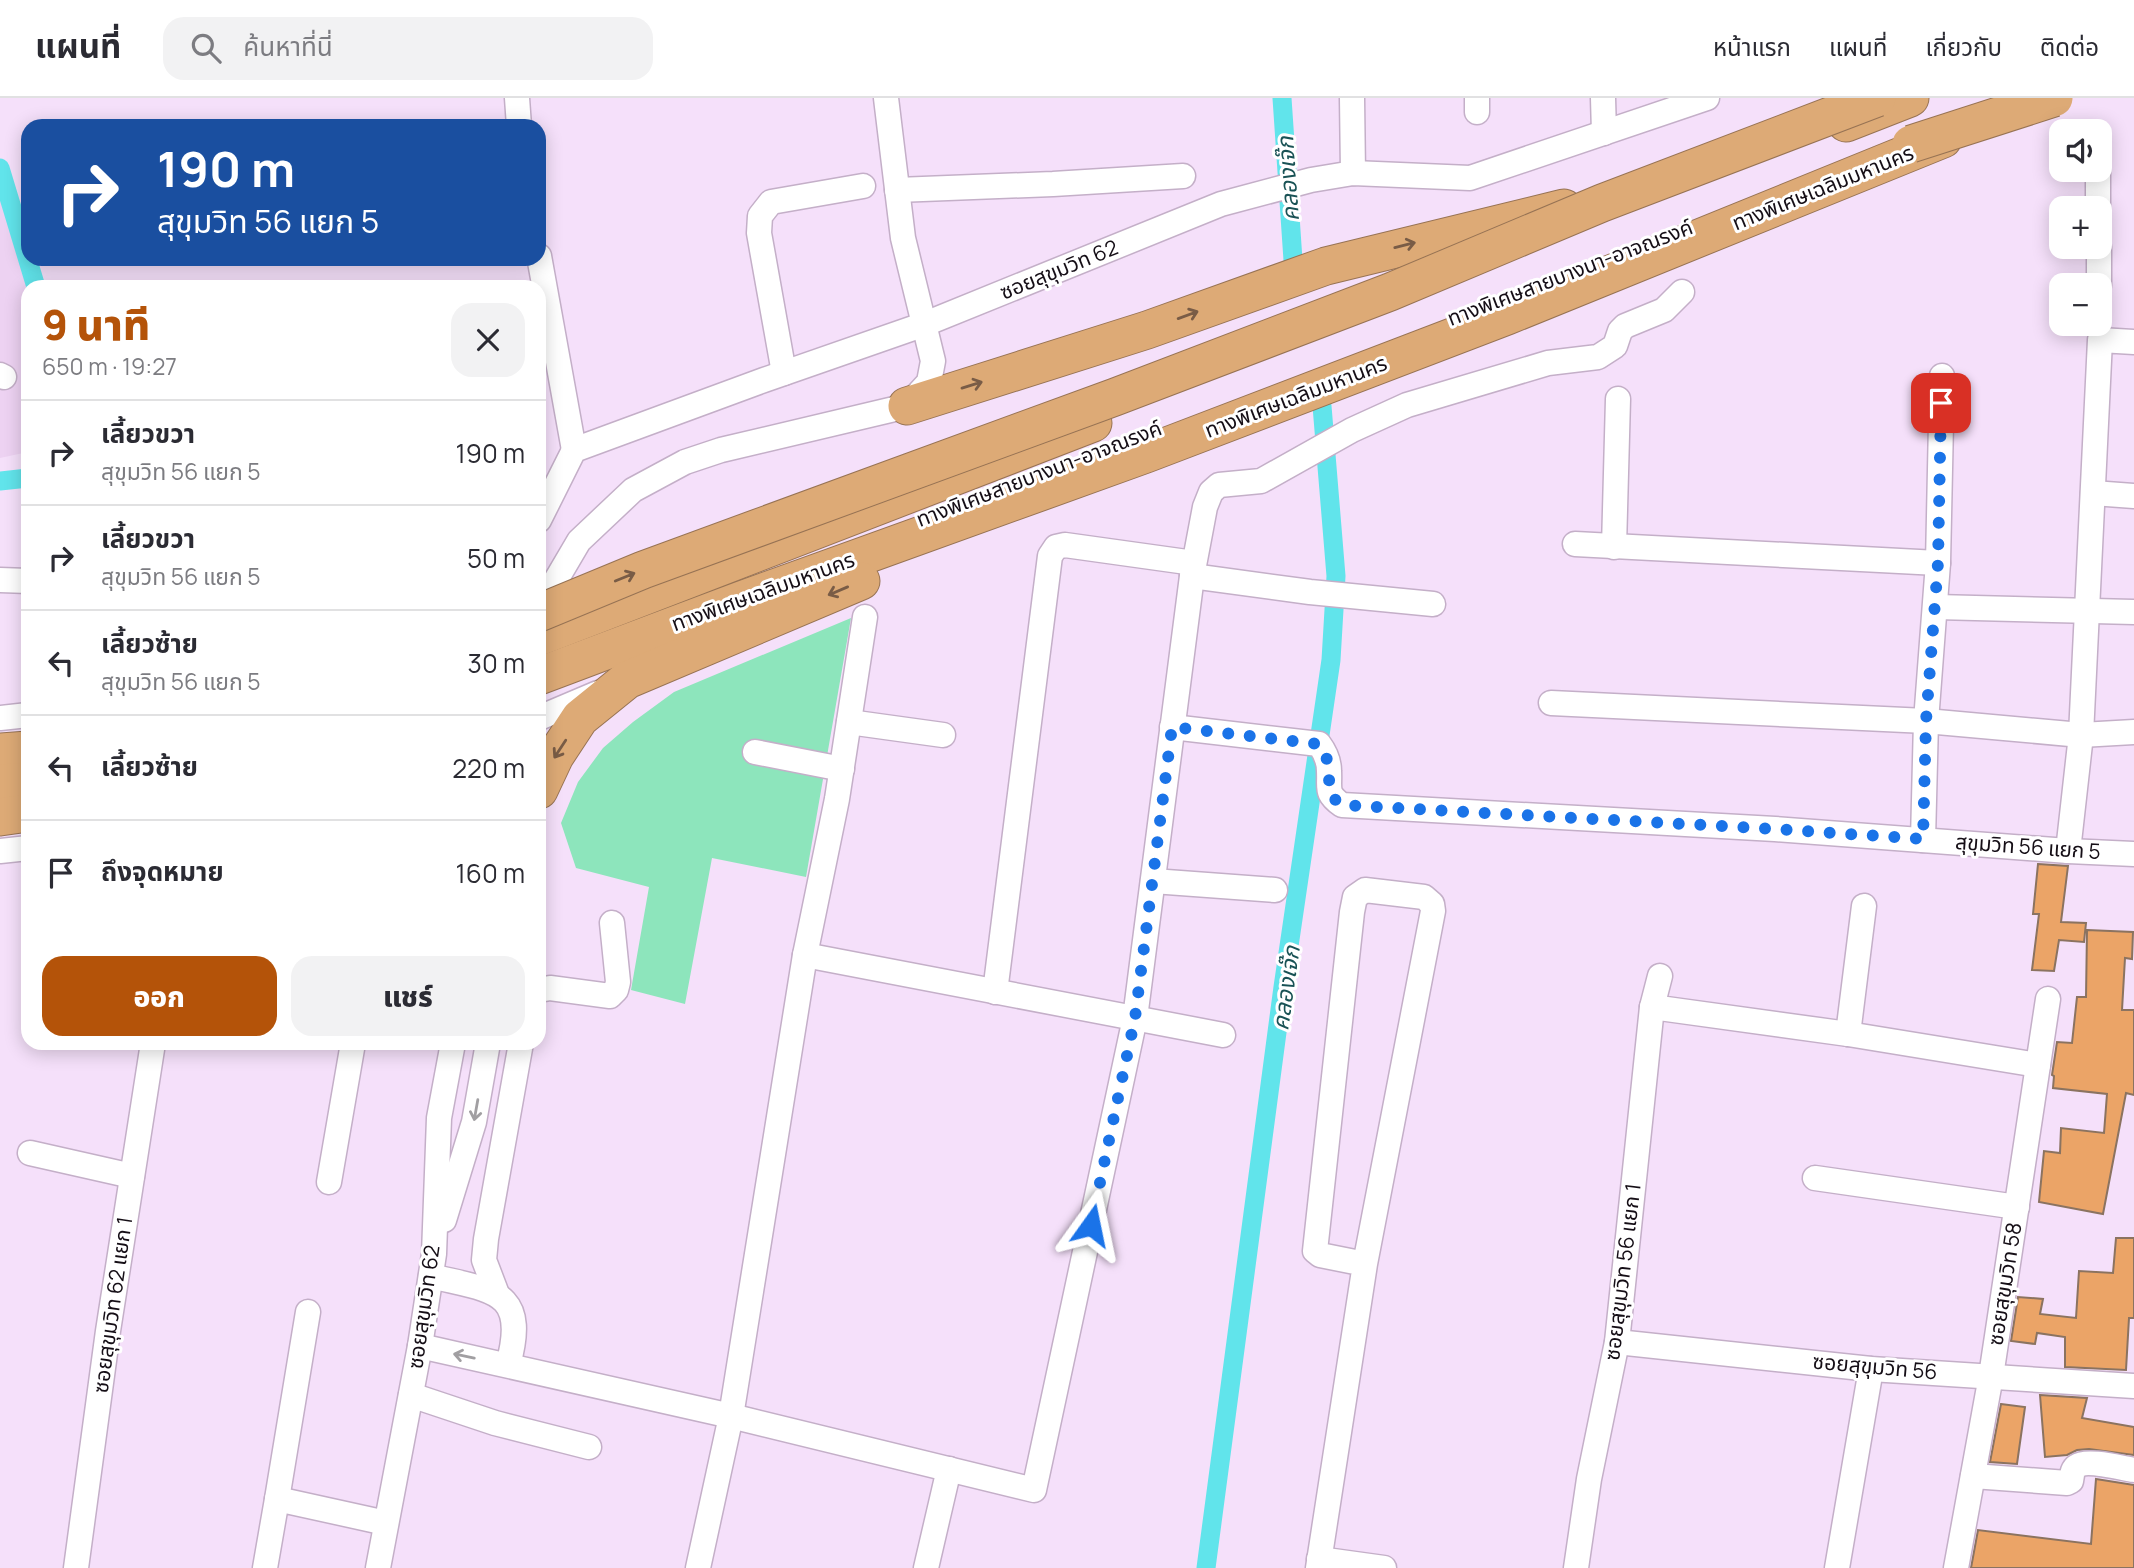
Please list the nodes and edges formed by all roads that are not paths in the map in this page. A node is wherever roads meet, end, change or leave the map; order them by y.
1 (517, 98) edge
2 (886, 98) edge
3 (1352, 98) edge
4 (1603, 98) edge
5 (1707, 98) edge
6 (1877, 98) edge
7 (1910, 98) edge
8 (2007, 98) edge
9 (2045, 98) edge
10 (2054, 98) edge
11 (518, 119) edge
12 (1604, 133) junction
13 (1910, 144) junction
14 (1728, 170) junction
15 (1353, 173) junction
16 (1183, 176) dead end
17 (863, 186) dead end
18 (897, 190) junction
19 (1682, 292) dead end
20 (925, 324) junction
21 (546, 332) edge
22 (2100, 336) edge
23 (2112, 336) edge
24 (2134, 342) edge
25 (784, 373) junction
26 (1942, 376) dead end
27 (1618, 399) dead end
28 (907, 406) junction
29 (574, 450) junction
30 (1146, 454) junction
31 (2093, 493) junction
32 (2134, 496) edge
33 (546, 506) edge
34 (1575, 544) dead end
35 (1614, 547) junction
36 (1938, 563) junction
37 (1193, 570) junction
38 (0, 579) edge
39 (21, 580) edge
40 (546, 599) edge
41 (1433, 604) dead end
42 (1936, 607) junction
43 (546, 608) edge
44 (2087, 611) junction
45 (2134, 612) edge
46 (865, 617) dead end
47 (546, 634) edge
48 (546, 659) edge
49 (546, 673) edge
50 (627, 680) junction
51 (1551, 704) dead end
52 (546, 715) edge
53 (21, 716) edge
54 (0, 718) edge
55 (1926, 721) junction
56 (849, 723) junction
57 (1172, 727) junction
58 (2134, 732) edge
59 (943, 735) dead end
60 (2081, 735) junction
61 (21, 750) edge
62 (0, 752) edge
63 (755, 752) dead end
64 (842, 769) junction
65 (546, 775) edge
66 (21, 782) edge
67 (0, 783) edge
68 (21, 791) edge
69 (0, 793) edge
70 (21, 814) edge
71 (0, 817) edge
72 (1923, 839) junction
73 (21, 849) edge
74 (0, 851) edge
75 (2068, 851) junction
76 (2134, 853) edge
77 (1153, 881) junction
78 (1276, 890) dead end
79 (1864, 906) dead end
80 (612, 923) dead end
81 (805, 955) junction
82 (1660, 976) dead end
83 (546, 989) edge
84 (995, 992) junction
85 (2048, 999) dead end
86 (1652, 1007) junction
87 (1135, 1018) junction
88 (1847, 1034) junction
89 (1223, 1035) dead end
90 (152, 1050) edge
91 (352, 1050) edge
92 (452, 1050) edge
93 (487, 1050) edge
94 (520, 1050) edge
95 (2038, 1065) junction
96 (30, 1153) dead end
97 (132, 1176) junction
98 (1815, 1178) dead end
99 (329, 1182) dead end
100 (2017, 1207) junction
101 (1365, 1264) junction
102 (432, 1265) junction
103 (497, 1294) junction
104 (308, 1312) dead end
105 (1617, 1342) junction
106 (420, 1346) junction
107 (508, 1365) junction
108 (1871, 1369) junction
109 (1991, 1376) junction
110 (2134, 1386) edge
111 (411, 1395) junction
112 (730, 1416) junction
113 (589, 1447) dead end
114 (949, 1469) junction
115 (2134, 1470) edge
116 (1973, 1476) junction
117 (278, 1499) junction
118 (386, 1523) junction
119 (1319, 1564) edge
120 (76, 1568) edge
121 (265, 1568) edge
122 (378, 1568) edge
123 (698, 1568) edge
124 (926, 1568) edge
125 (1384, 1568) edge
126 (1576, 1568) edge
127 (1837, 1568) edge
128 (1956, 1568) edge

1 - 11 street
2 - 18 street
3 - 15 street
4 - 12 street
5 - 12 street, ซอยสุขุมวิท 62
43 -> 6 highway, bridge
7 - 14 highway, ทางพิเศษเฉลิมมหานคร
8 - 13 highway, ทางพิเศษสายบางนา-อาจณรงค์, bridge
9 - 30 highway, ทางพิเศษเฉลิมมหานคร
10 - 13 highway, bridge
12 - 15 street, ซอยสุขุมวิท 62
13 - 48 highway, ทางพิเศษสายบางนา-อาจณรงค์
28 -> 14 highway
14 - 47 highway, ทางพิเศษเฉลิมมหานคร
15 - 20 street, ซอยสุขุมวิท 62
16 - 18 street
17 - 25 street
18 - 20 street
19 - 37 street
20 - 25 street, ซอยสุขุมวิท 62
20 - 28 street
21 - 29 street
22 - 31 street
23 - 24 street
25 - 29 street, ซอยสุขุมวิท 62
26 - 36 street
27 - 35 street
28 - 40 street
29 - 33 street
30 - 49 highway, ทางพิเศษเฉลิมมหานคร
30 -> 50 highway
31 - 32 street
31 - 44 street
34 - 35 street
35 - 36 street
36 - 42 street
37 - 41 street
37 - 57 street
37 - 84 street
38 - 39 street
42 - 44 street
42 - 55 street
44 - 45 street
44 - 60 street
46 - 56 street
50 - 52 street
50 -> 65 highway
51 - 55 street
53 - 54 street
55 - 60 street
55 - 72 street
56 - 59 street
56 - 64 street
57 - 72 street, สุขุมวิท 56 แยก 5
57 - 77 street
58 - 60 street
60 - 75 street
61 - 62 highway
63 - 64 street
64 - 81 street
66 - 67 highway
68 - 69 highway
70 - 71 highway
72 - 75 street, สุขุมวิท 56 แยก 5
73 - 74 street
75 - 76 street, สุขุมวิท 56 แยก 5
77 - 78 street
77 - 87 street
79 - 88 street
80 - 83 street
81 - 84 street
81 - 112 street
82 - 86 street, ซอยสุขุมวิท 56 แยก 1
84 - 87 street
85 - 95 street, ซอยสุขุมวิท 58
86 - 88 street
86 - 105 street, ซอยสุขุมวิท 56 แยก 1
87 - 89 street
87 - 114 street
88 - 95 street
90 - 97 street, ซอยสุขุมวิท 62 แยก 1
91 - 99 street
92 - 102 street, ซอยสุขุมวิท 62
93 -> 102 street
94 - 103 street
95 - 100 street, ซอยสุขุมวิท 58
96 - 97 street
97 - 120 street, ซอยสุขุมวิท 62 แยก 1
98 - 100 street
100 - 109 street, ซอยสุขุมวิท 58
101 - 101 street
101 - 119 street
102 - 103 street
102 - 106 street, ซอยสุขุมวิท 62
103 - 107 street
104 - 117 street
105 - 108 street, ซอยสุขุมวิท 56
105 - 126 street, ซอยสุขุมวิท 56 แยก 1
107 -> 106 street
106 - 111 street, ซอยสุขุมวิท 62
107 - 112 street
108 - 109 street, ซอยสุขุมวิท 56
108 - 127 street
109 - 110 street, ซอยสุขุมวิท 56
109 - 116 street, ซอยสุขุมวิท 58
111 - 113 street
111 - 118 street, ซอยสุขุมวิท 62
112 - 114 street
112 - 123 street
114 - 124 street
115 - 116 street
116 - 128 street, ซอยสุขุมวิท 58
117 - 118 street
117 - 121 street
118 - 122 street, ซอยสุขุมวิท 62
119 - 125 street

